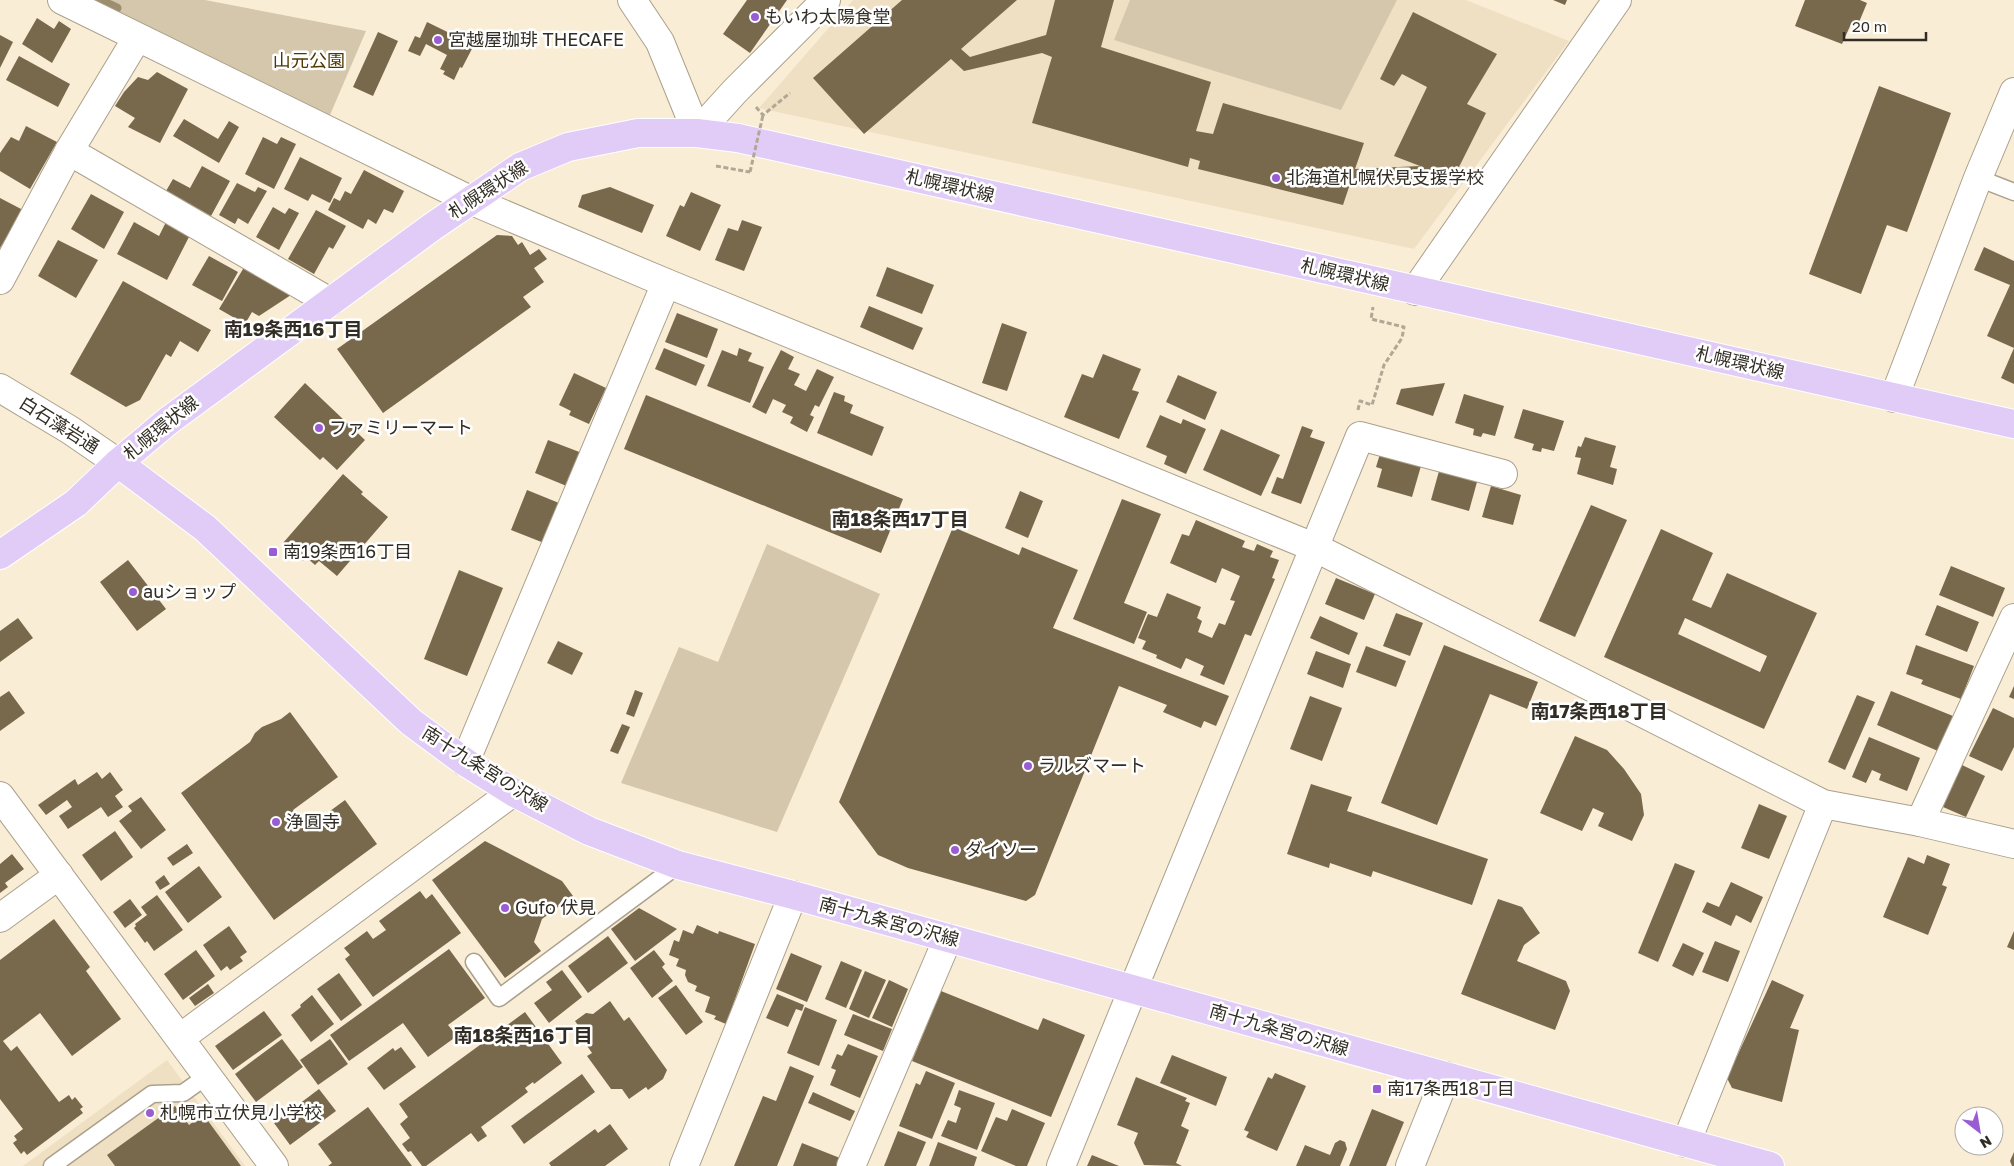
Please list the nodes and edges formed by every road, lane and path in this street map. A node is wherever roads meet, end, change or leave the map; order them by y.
1 (62, 0) edge
2 (632, 0) edge
3 (826, 0) edge
4 (1617, 0) edge
5 (137, 38) junction
6 (2014, 92) edge
7 (790, 93) dead end
8 (698, 132) junction
9 (69, 151) junction
10 (714, 165) dead end
11 (1978, 178) junction
12 (2014, 192) edge
13 (470, 200) junction
14 (0, 280) edge
15 (666, 283) junction
16 (1415, 291) junction
17 (330, 302) junction
18 (1373, 307) dead end
19 (0, 388) edge
20 (1894, 398) junction
21 (1360, 401) dead end
22 (2014, 424) edge
23 (118, 463) junction
24 (1503, 474) dead end
25 (1316, 548) junction
26 (0, 555) edge
27 (2014, 618) edge
28 (465, 762) junction
29 (513, 792) junction
30 (0, 796) edge
31 (1823, 804) junction
32 (1920, 822) junction
33 (2014, 844) edge
34 (678, 865) junction
35 (59, 875) junction
36 (793, 895) junction
37 (0, 918) edge
38 (948, 938) junction
39 (474, 962) dead end
40 (1133, 989) junction
41 (180, 1038) junction
42 (207, 1076) junction
43 (1446, 1076) junction
44 (1686, 1143) junction
45 (52, 1166) edge
46 (274, 1166) edge
47 (684, 1166) edge
48 (851, 1166) edge
49 (1061, 1166) edge
50 (1410, 1166) edge
51 (1770, 1166) edge

1 - 5 street
2 - 8 street
3 - 8 street
4 - 16 street
5 - 9 street
5 - 13 street
6 - 11 street
7 - 10 path, bridge
8 - 13 main road, 札幌環状線
8 - 16 main road, 札幌環状線
9 - 14 street
9 - 17 street
11 - 12 lane
11 - 20 street
13 - 15 street
13 - 17 main road, 札幌環状線
15 - 25 street
15 - 28 street
16 - 20 main road, 札幌環状線
17 - 23 main road, 札幌環状線
18 - 21 path
19 - 23 street, 白石藻岩通
20 - 22 main road, 札幌環状線
23 - 26 main road, 札幌環状線
23 - 28 main road, 南十九条宮の沢線
24 - 25 street
25 - 31 street
25 - 40 street
27 - 32 street
28 - 29 main road, 南十九条宮の沢線
29 - 34 main road, 南十九条宮の沢線
29 - 41 street
30 - 35 street
31 - 32 street
31 - 44 street
32 - 33 street
34 - 36 main road, 南十九条宮の沢線
34 - 39 lane
35 - 37 street
35 - 41 street
36 - 38 main road, 南十九条宮の沢線
36 - 47 street
38 - 40 main road, 南十九条宮の沢線
38 - 48 street
40 - 43 main road, 南十九条宮の沢線
40 - 49 street
41 - 42 street
42 - 45 lane
42 - 46 street
43 - 44 main road, 南十九条宮の沢線
43 - 50 street
44 - 51 main road, 南十九条宮の沢線

